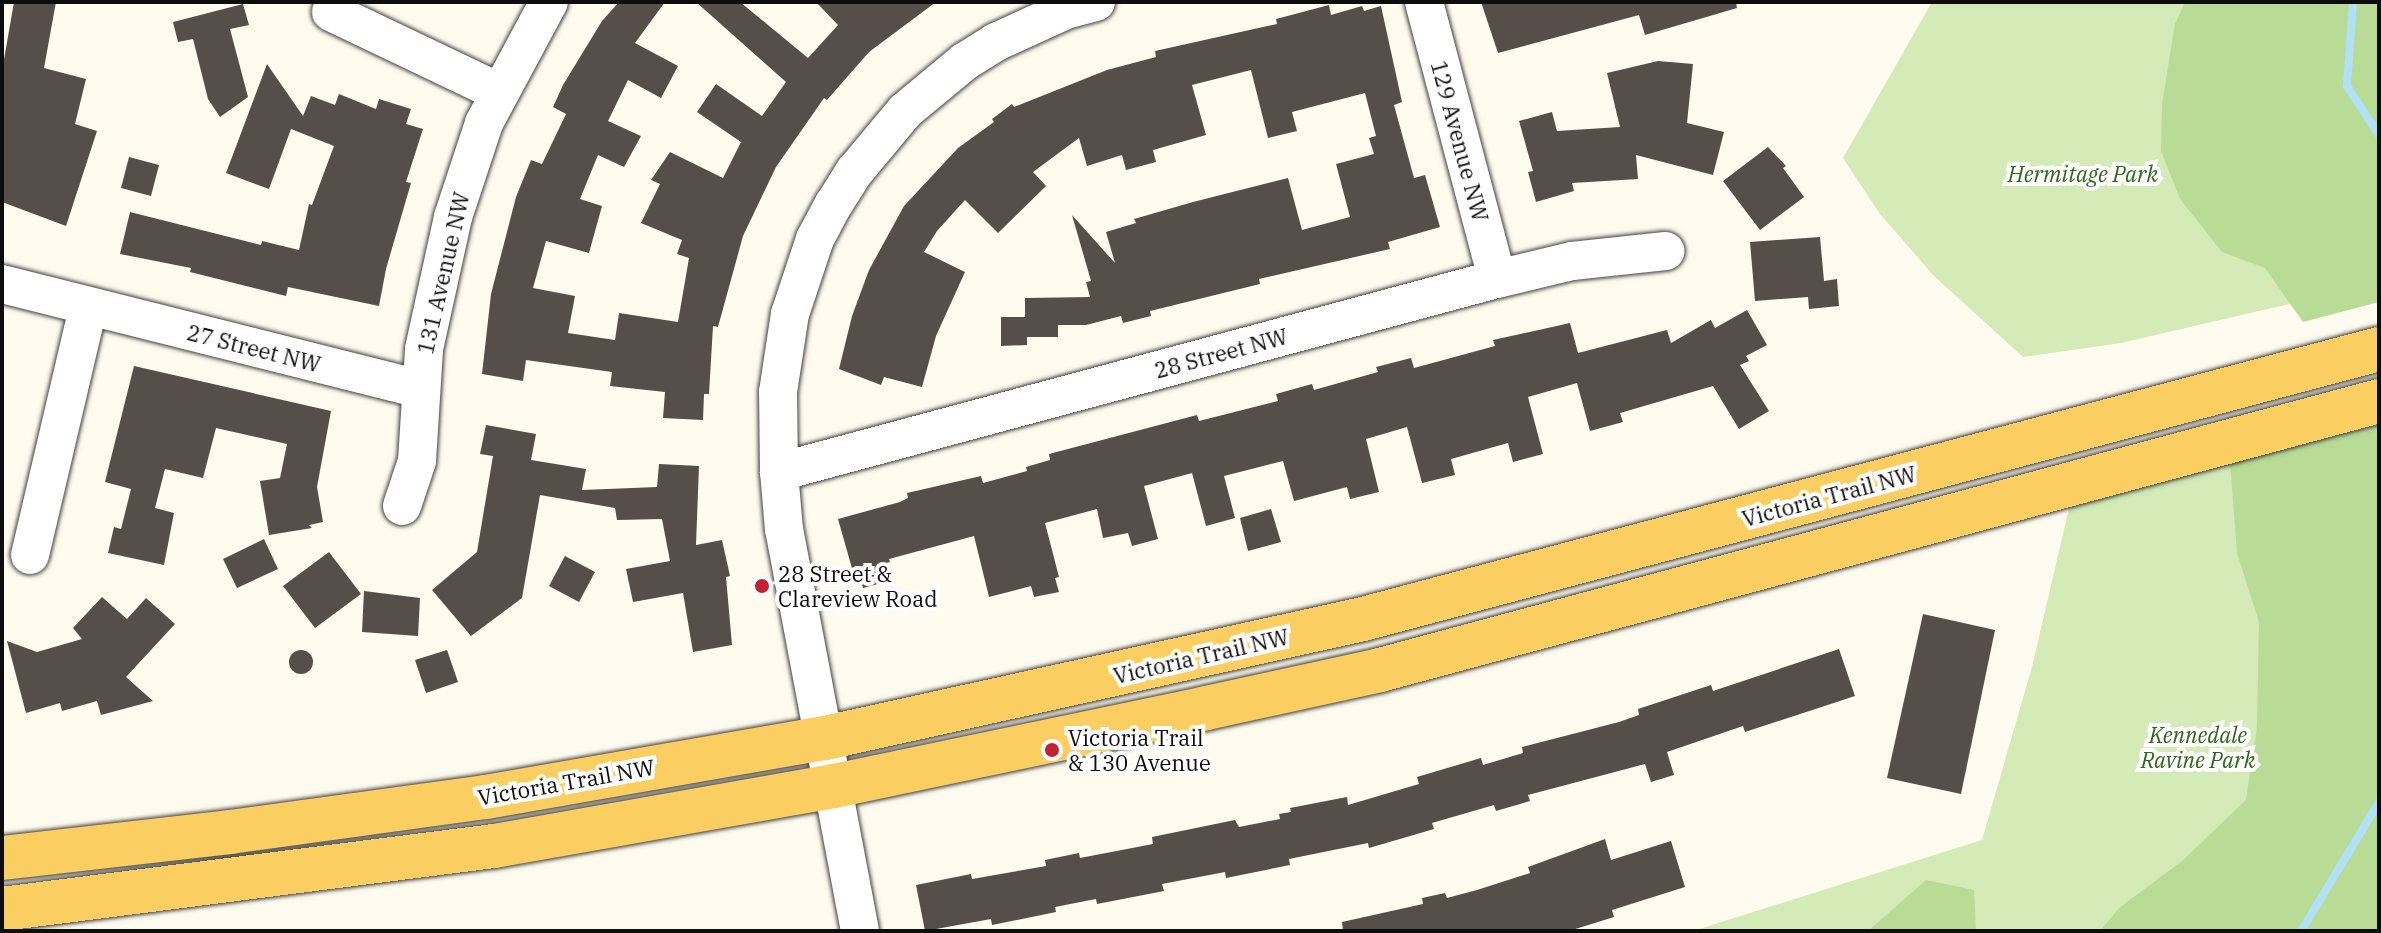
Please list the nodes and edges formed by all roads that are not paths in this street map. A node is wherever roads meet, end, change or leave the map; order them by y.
1 (549, 2) edge
2 (1096, 2) edge
3 (1424, 2) edge
4 (331, 12) dead end
5 (499, 92) junction
6 (1665, 251) dead end
7 (1497, 279) junction
8 (2, 284) edge
9 (88, 307) junction
10 (2379, 349) edge
11 (420, 389) junction
12 (2379, 401) edge
13 (779, 472) junction
14 (402, 506) dead end
15 (30, 555) dead end
16 (825, 738) junction
17 (834, 786) junction
18 (2, 858) edge
19 (2, 909) edge
20 (860, 931) edge

1 - 5 street, 131 Avenue NW
2 - 13 street
3 - 7 street, 129 Avenue NW
4 - 5 street
5 - 11 street, 131 Avenue NW
6 - 7 street, 28 Street NW
7 - 13 street, 28 Street NW
8 - 9 street, 27 Street NW
9 - 11 street, 27 Street NW
9 - 15 street
10 - 16 main road, Victoria Trail NW
11 - 14 street, 131 Avenue NW
12 - 17 main road
13 - 16 street
16 - 17 street
16 - 18 main road, Victoria Trail NW
17 - 19 main road
17 - 20 street

